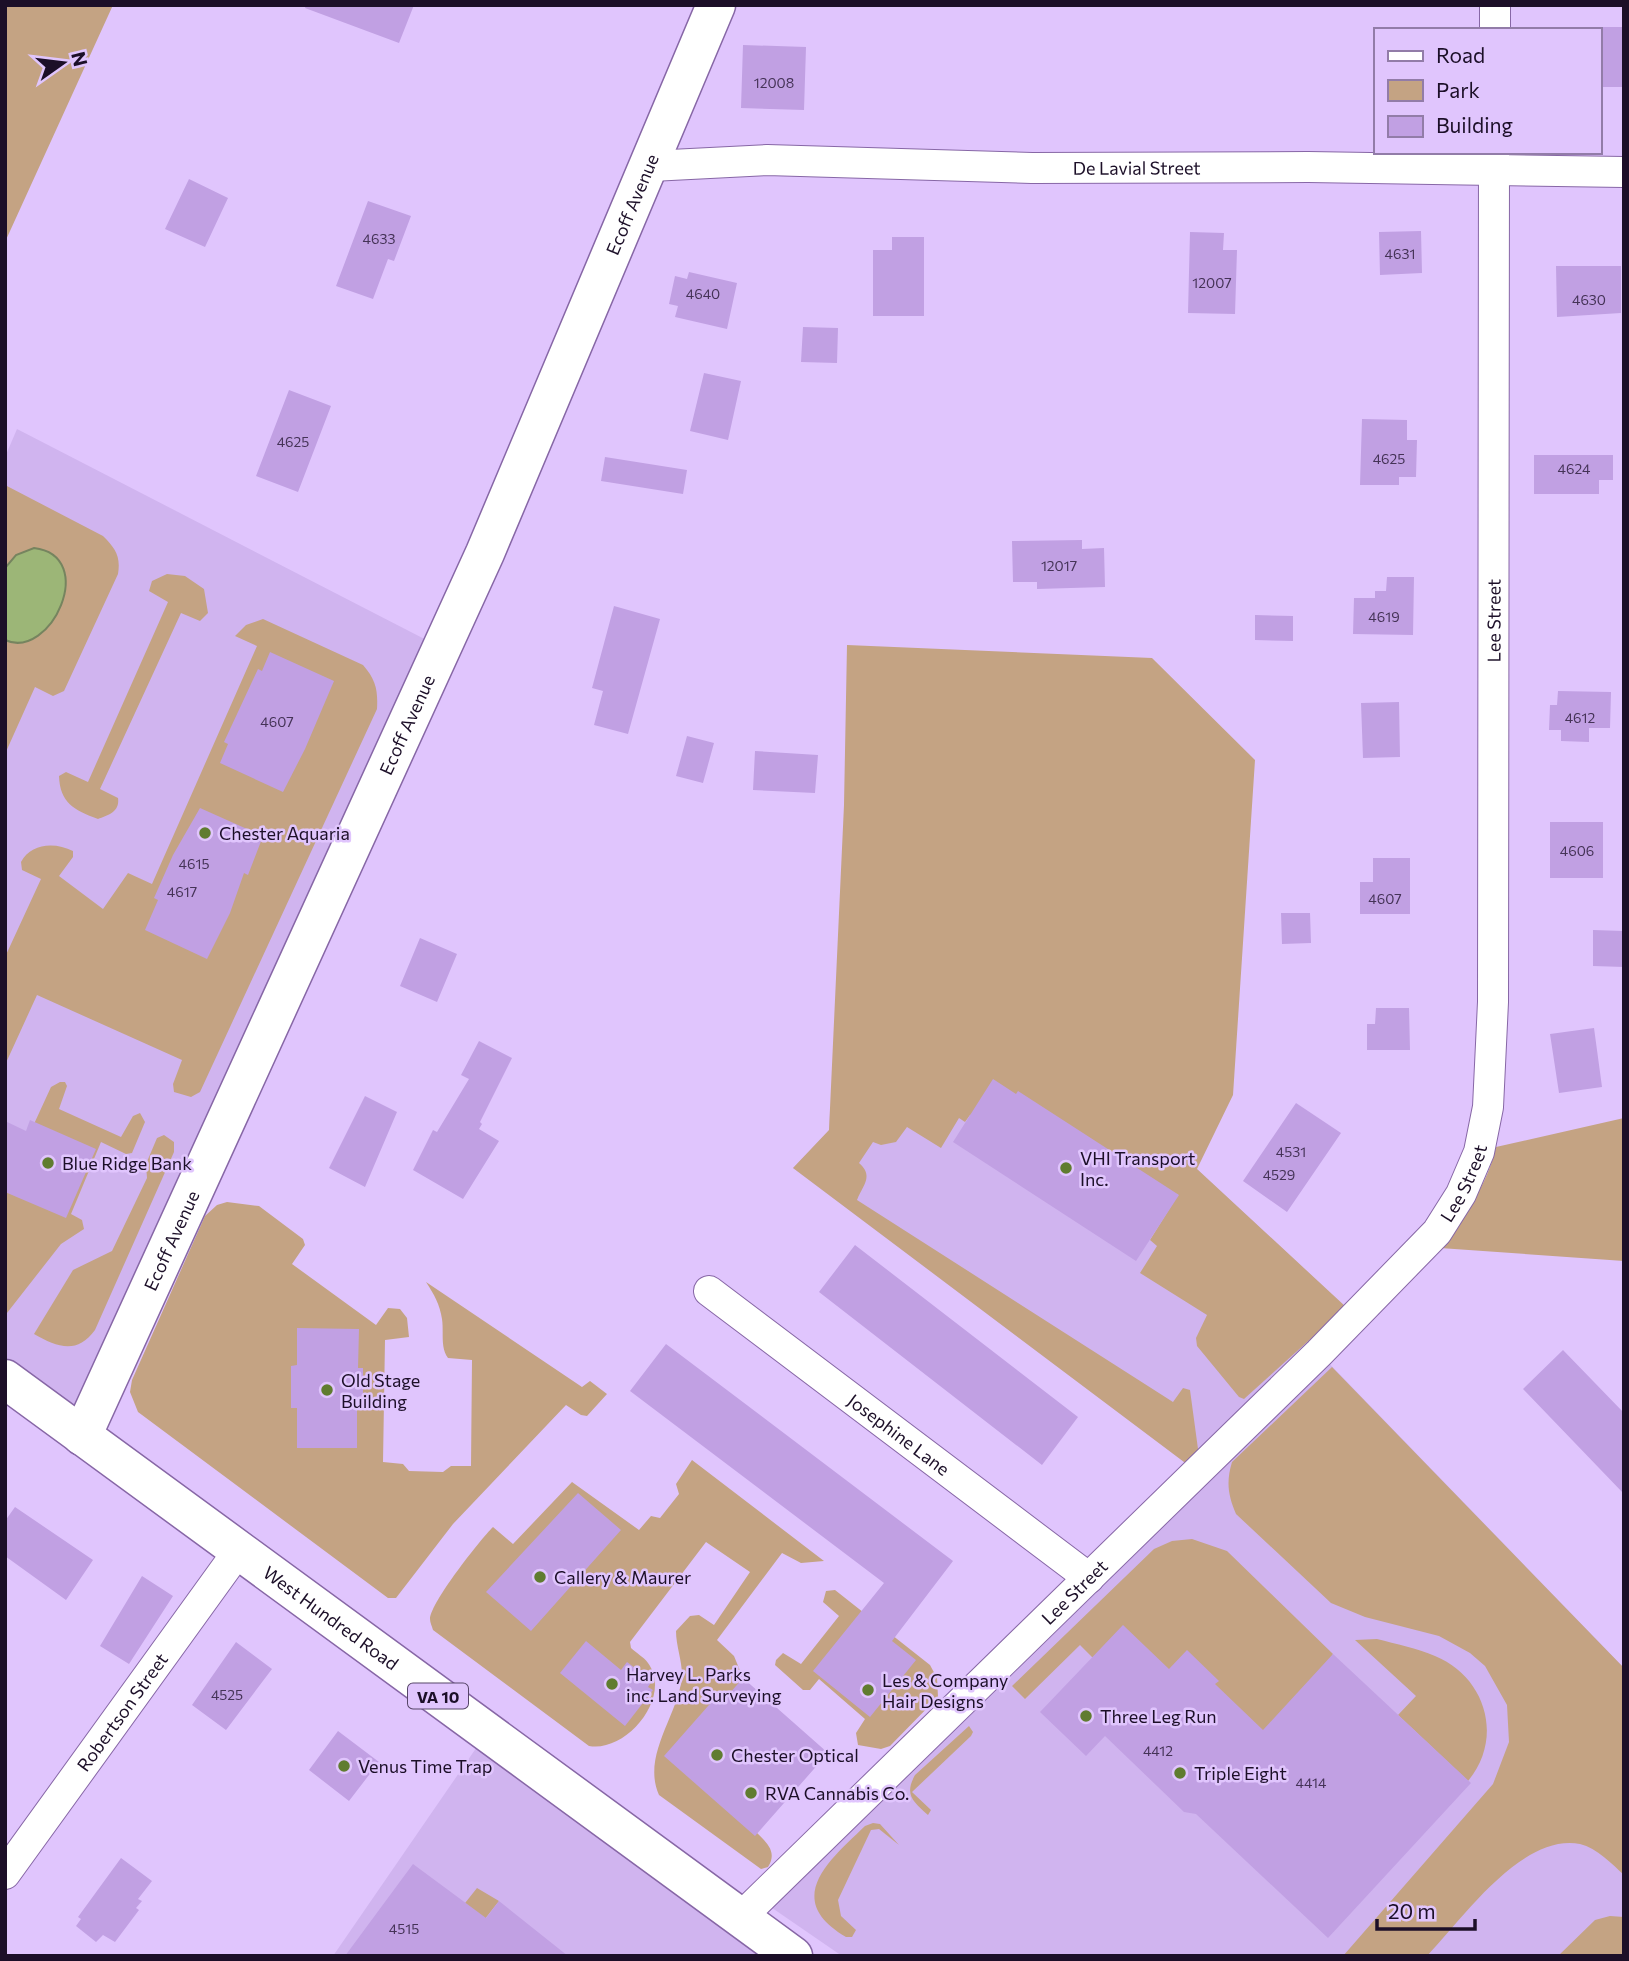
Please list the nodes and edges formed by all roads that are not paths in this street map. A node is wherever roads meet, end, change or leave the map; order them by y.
1 (716, 5) edge
2 (1495, 5) edge
3 (1495, 28) edge
4 (1494, 161) edge
5 (651, 166) junction
6 (1624, 172) edge
7 (709, 1291) dead end
8 (5, 1379) edge
9 (82, 1436) junction
10 (239, 1550) junction
11 (1089, 1578) junction
12 (5, 1874) edge
13 (740, 1918) junction
14 (793, 1956) edge

1 - 5 street, Ecoff Avenue
2 - 3 street
4 - 5 street, De Lavial Street
4 - 6 street, De Lavial Street
4 - 11 street, Lee Street
5 - 9 street, Ecoff Avenue
7 - 11 street, Josephine Lane
8 - 9 street, West Hundred Road / VA 10
9 - 10 street, West Hundred Road / VA 10
10 - 12 street, Robertson Street
10 - 13 street, West Hundred Road / VA 10
11 - 13 street, Lee Street
13 - 14 street, West Hundred Road / VA 10

